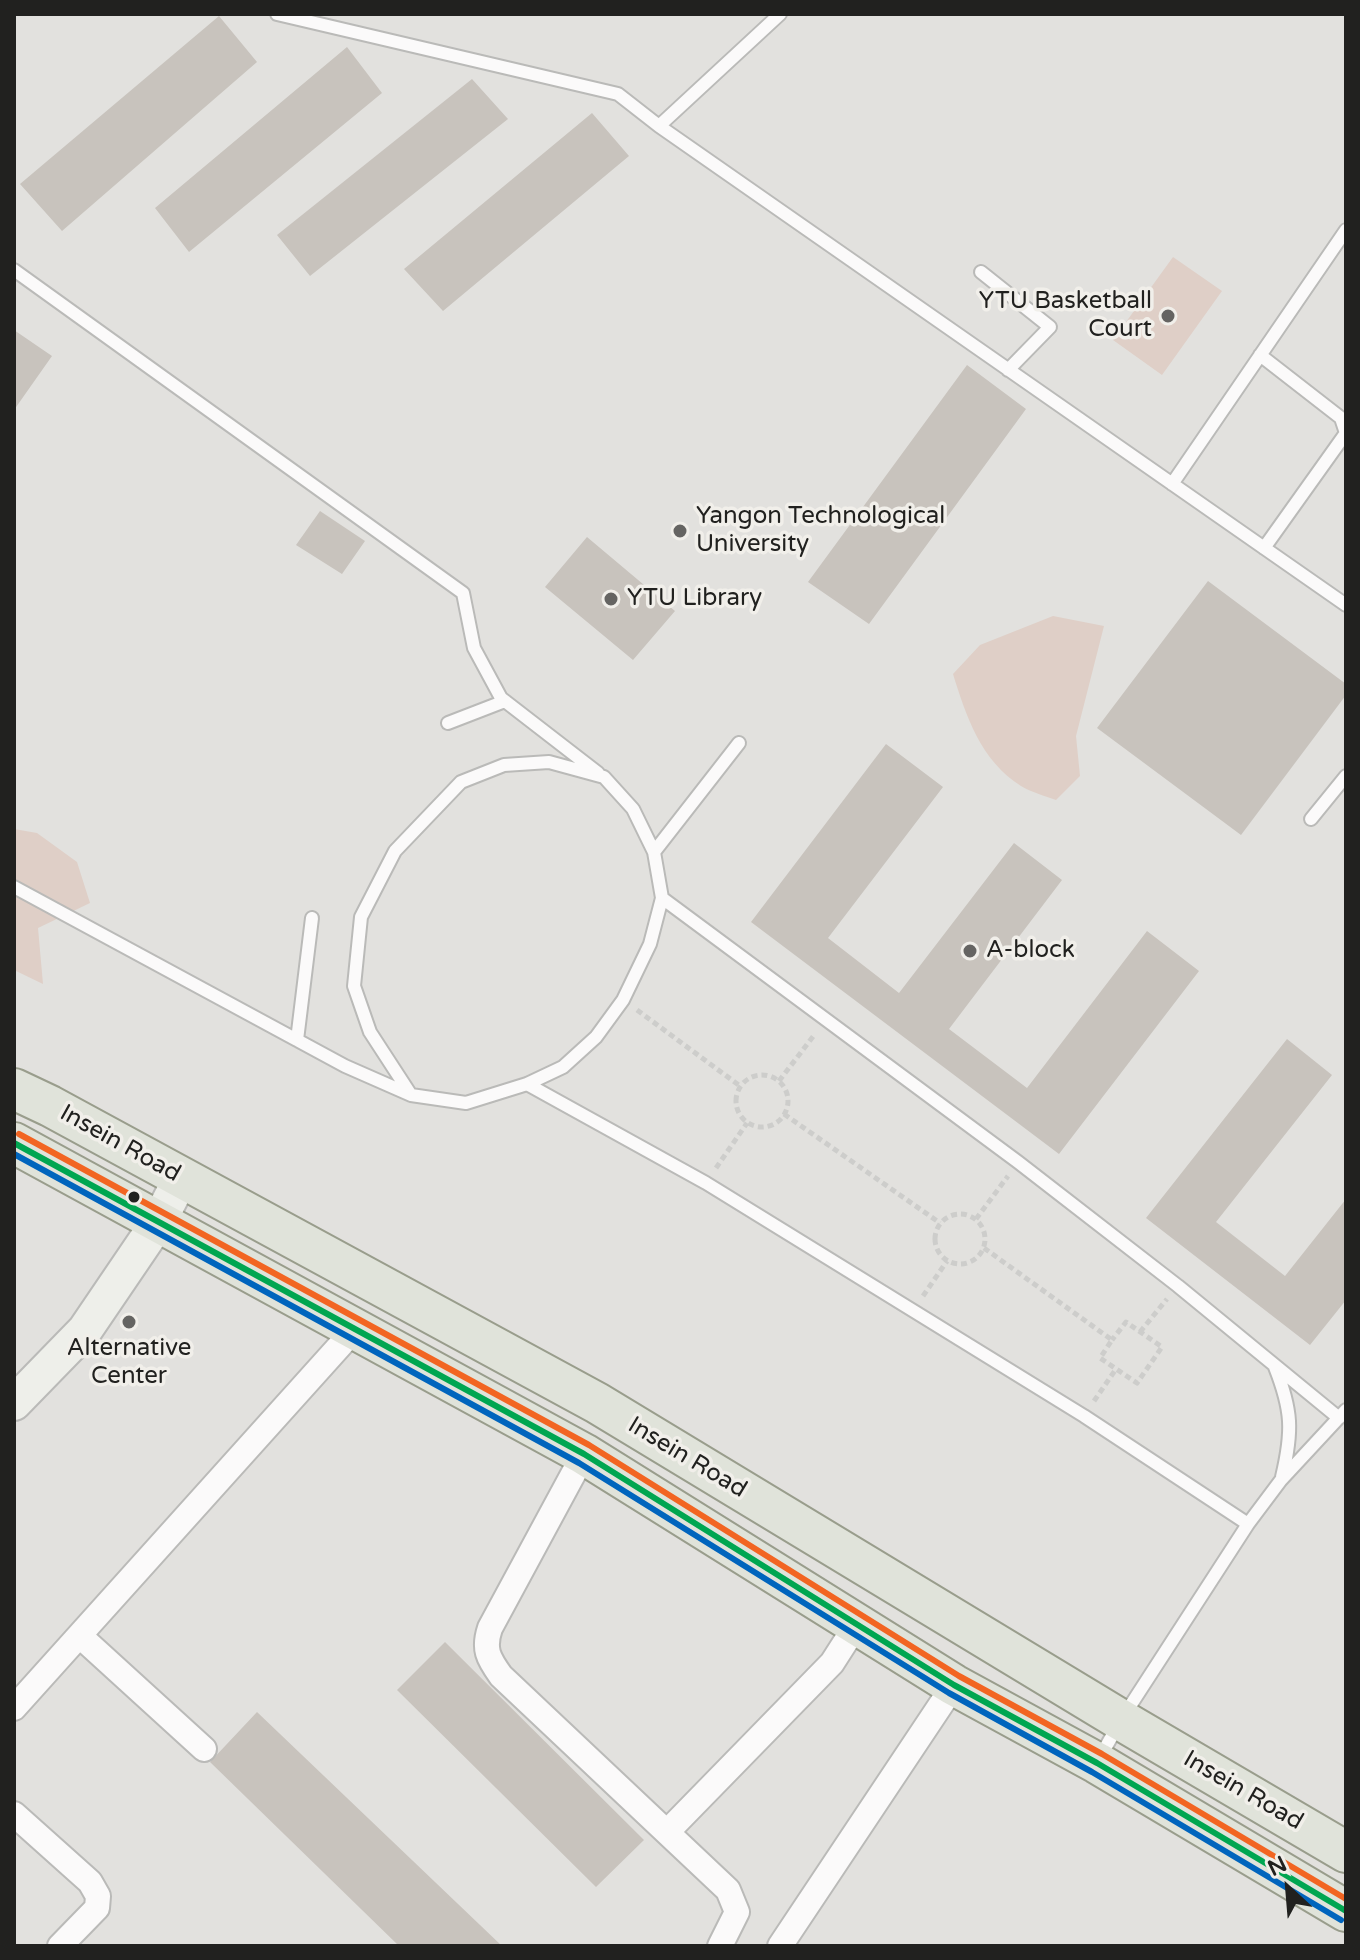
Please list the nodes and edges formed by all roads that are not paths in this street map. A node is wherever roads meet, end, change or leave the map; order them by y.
1 (277, 14) edge
2 (780, 14) edge
3 (659, 126) junction
4 (1346, 230) edge
5 (14, 270) edge
6 (981, 272) dead end
7 (1260, 355) junction
8 (1008, 370) junction
9 (1172, 484) junction
10 (1264, 548) junction
11 (1346, 605) edge
12 (505, 701) junction
13 (448, 723) dead end
14 (739, 743) dead end
15 (1346, 776) edge
16 (604, 777) junction
17 (1311, 819) dead end
18 (654, 852) junction
19 (14, 887) edge
20 (662, 898) junction
21 (312, 918) dead end
22 (297, 1040) junction
23 (527, 1084) junction
24 (14, 1089) edge
25 (411, 1095) junction
26 (14, 1143) edge
27 (181, 1178) junction
28 (159, 1221) junction
29 (354, 1330) junction
30 (1274, 1365) junction
31 (14, 1403) edge
32 (1342, 1414) edge
33 (584, 1454) junction
34 (1281, 1480) junction
35 (1248, 1524) junction
36 (857, 1624) junction
37 (80, 1636) junction
38 (954, 1685) junction
39 (14, 1708) edge
40 (1121, 1720) junction
41 (204, 1749) dead end
42 (1097, 1763) junction
43 (14, 1814) edge
44 (668, 1831) junction
45 (1346, 1852) edge
46 (1346, 1911) edge
47 (60, 1946) edge
48 (720, 1946) edge
49 (780, 1946) edge

1 - 3 lane
2 - 3 lane
3 - 8 lane
4 - 7 lane
5 - 12 lane
6 - 8 lane
7 - 9 lane
7 - 10 lane
8 - 9 lane
9 - 10 lane
10 - 11 lane
12 - 13 lane
12 - 16 lane
14 - 18 lane
15 - 17 lane
16 - 18 lane
16 - 25 lane
18 - 20 lane
19 - 22 lane
20 - 23 lane
20 - 30 lane
21 - 22 lane
22 - 25 lane
23 - 25 lane
23 - 35 lane
24 - 27 main road, Insein Road
26 - 28 main road, Insein Road
27 - 28 main road
27 - 40 main road, Insein Road
28 - 29 main road, Insein Road
28 - 31 main road
29 - 33 main road, Insein Road
29 - 37 street
30 - 32 lane
30 - 34 lane
32 - 34 lane
33 - 36 main road, Insein Road
33 - 44 street
34 - 35 lane
35 - 40 lane
36 - 38 main road, Insein Road
36 - 44 street
37 - 39 street
37 - 41 street
38 - 42 main road, Insein Road
38 - 49 street
40 - 42 lane
40 - 45 main road, Insein Road
42 - 46 main road, Insein Road
43 - 47 street
44 - 48 street

